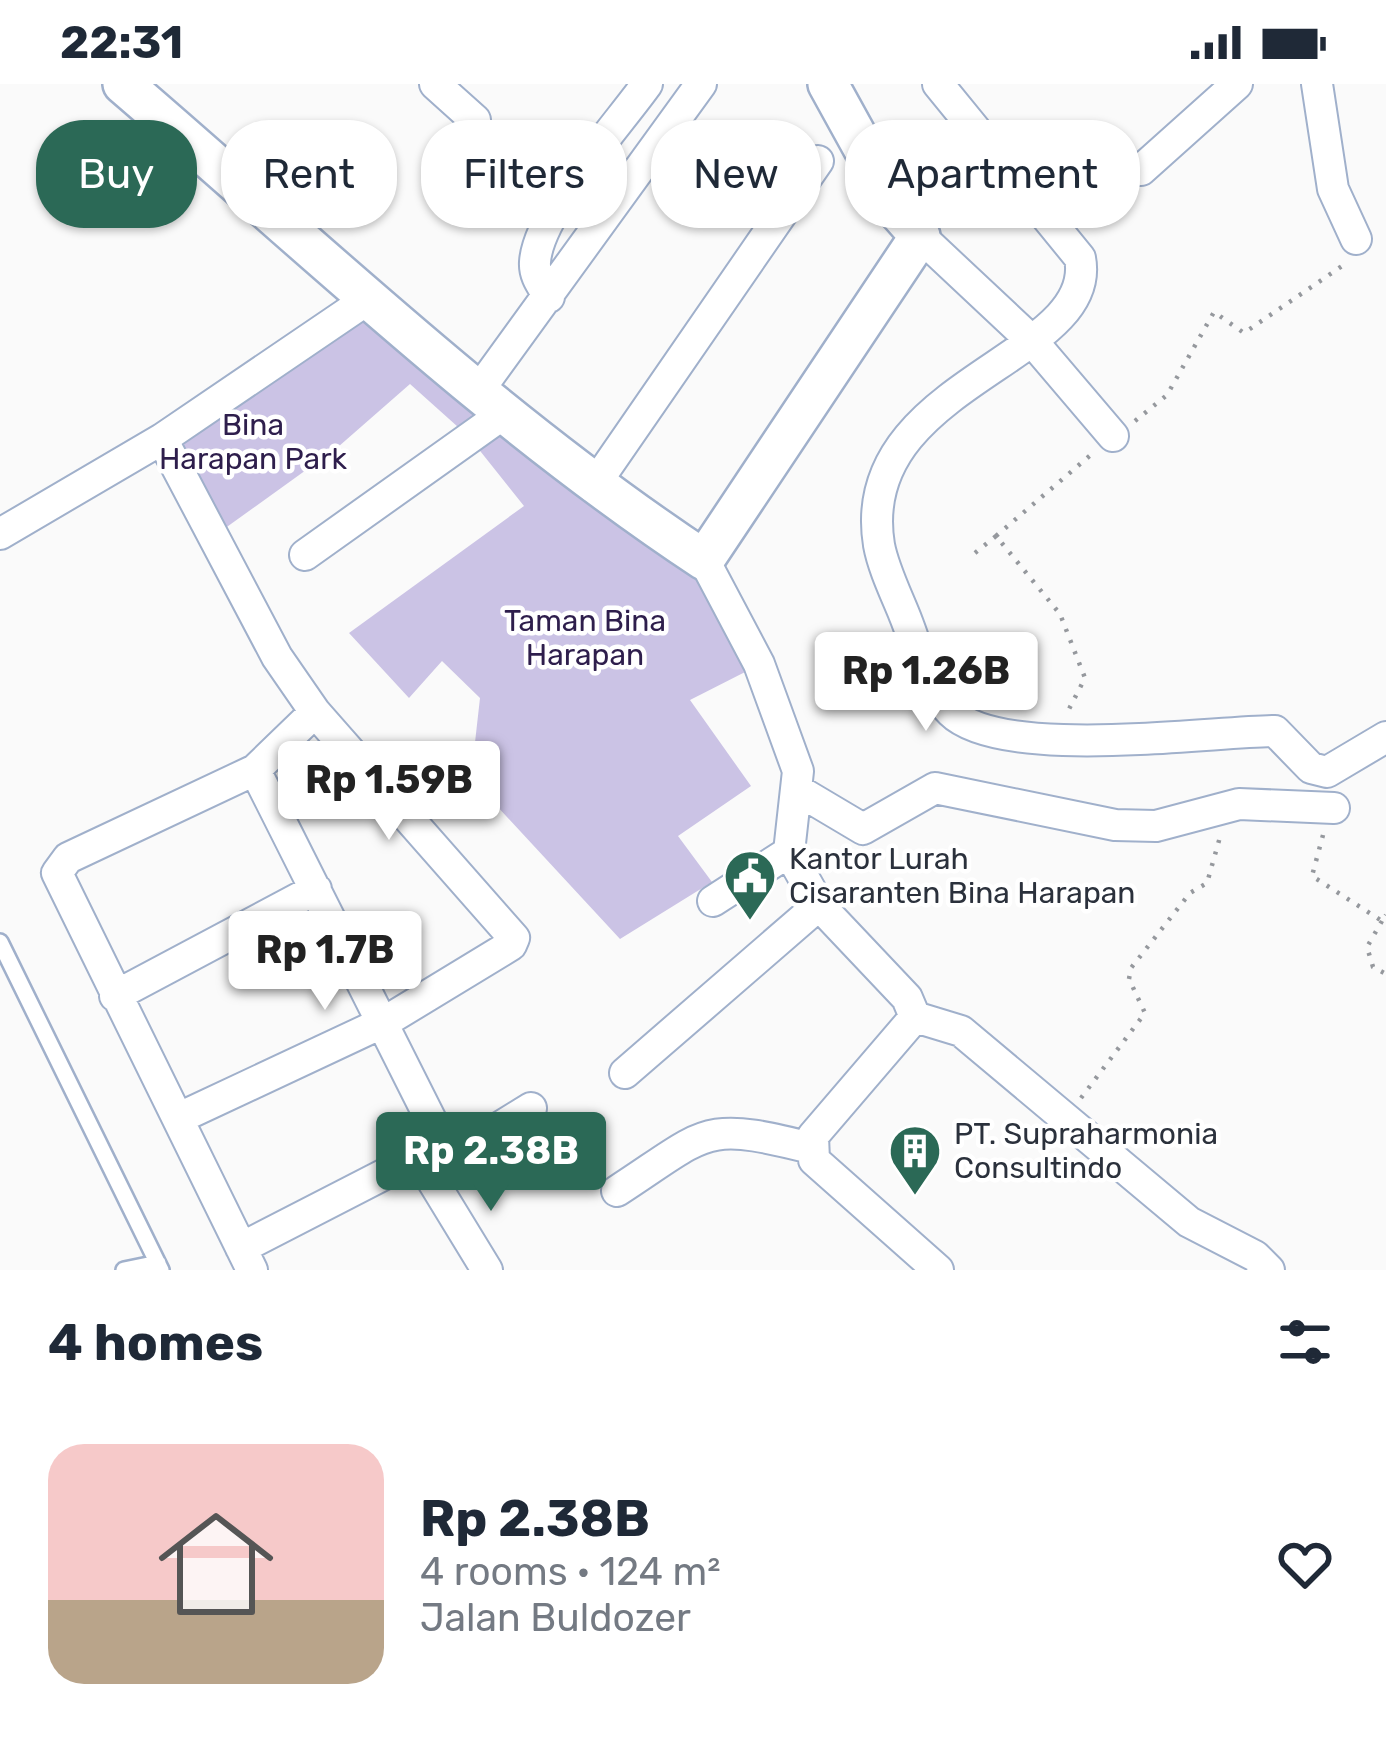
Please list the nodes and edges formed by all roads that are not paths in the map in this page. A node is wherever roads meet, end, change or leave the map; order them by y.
1 (123, 84) edge
2 (647, 84) edge
3 (701, 84) edge
4 (828, 84) edge
5 (938, 84) edge
6 (1237, 84) edge
7 (1317, 84) edge
8 (438, 85) edge
9 (475, 120) dead end
10 (621, 120) edge
11 (1141, 170) dead end
12 (627, 177) edge
13 (633, 181) junction
14 (547, 228) edge
15 (772, 228) edge
16 (920, 236) junction
17 (1352, 250) road end
18 (549, 296) junction
19 (371, 297) junction
20 (1033, 343) junction
21 (491, 402) junction
22 (1113, 436) road end
23 (162, 439) junction
24 (597, 483) junction
25 (0, 534) edge
26 (304, 555) dead end
27 (704, 560) junction
28 (315, 712) junction
29 (1386, 736) edge
30 (255, 770) junction
31 (799, 791) junction
32 (1334, 808) road end
33 (789, 852) junction
34 (316, 890) junction
35 (713, 901) dead end
36 (819, 905) junction
37 (0, 942) edge
38 (115, 996) junction
39 (915, 1017) junction
40 (386, 1021) junction
41 (625, 1072) dead end
42 (531, 1108) dead end
43 (178, 1118) junction
44 (811, 1148) junction
45 (432, 1154) junction
46 (617, 1191) dead end
47 (247, 1259) edge
48 (160, 1266) edge
49 (124, 1270) edge
50 (487, 1270) edge
51 (938, 1270) edge
52 (1269, 1270) edge

1 - 19 street
2 - 10 street
3 - 13 street
4 - 16 street
5 - 20 street
6 - 11 street
7 - 17 street
8 - 9 street
12 - 13 street
13 - 18 street
14 - 18 street
15 - 24 street
16 - 20 street
16 - 27 street
18 - 21 street
19 - 21 street
19 - 23 street
20 - 22 street
20 - 29 street
21 - 24 street
21 - 26 street
23 - 25 street
23 - 28 street
24 - 27 street
27 - 31 street
28 - 30 street
28 - 40 street
30 - 34 street
30 - 38 street
31 - 32 street
31 - 33 street
33 - 35 street
33 - 36 street
34 - 38 street
34 - 40 street
36 - 39 street
36 - 41 street
37 - 48 lane
38 - 43 street
39 - 44 street
39 - 52 street
40 - 43 street
40 - 45 street
42 - 45 street
43 - 47 street
44 - 46 street
44 - 51 street
45 - 47 street
45 - 50 street
48 - 49 lane

